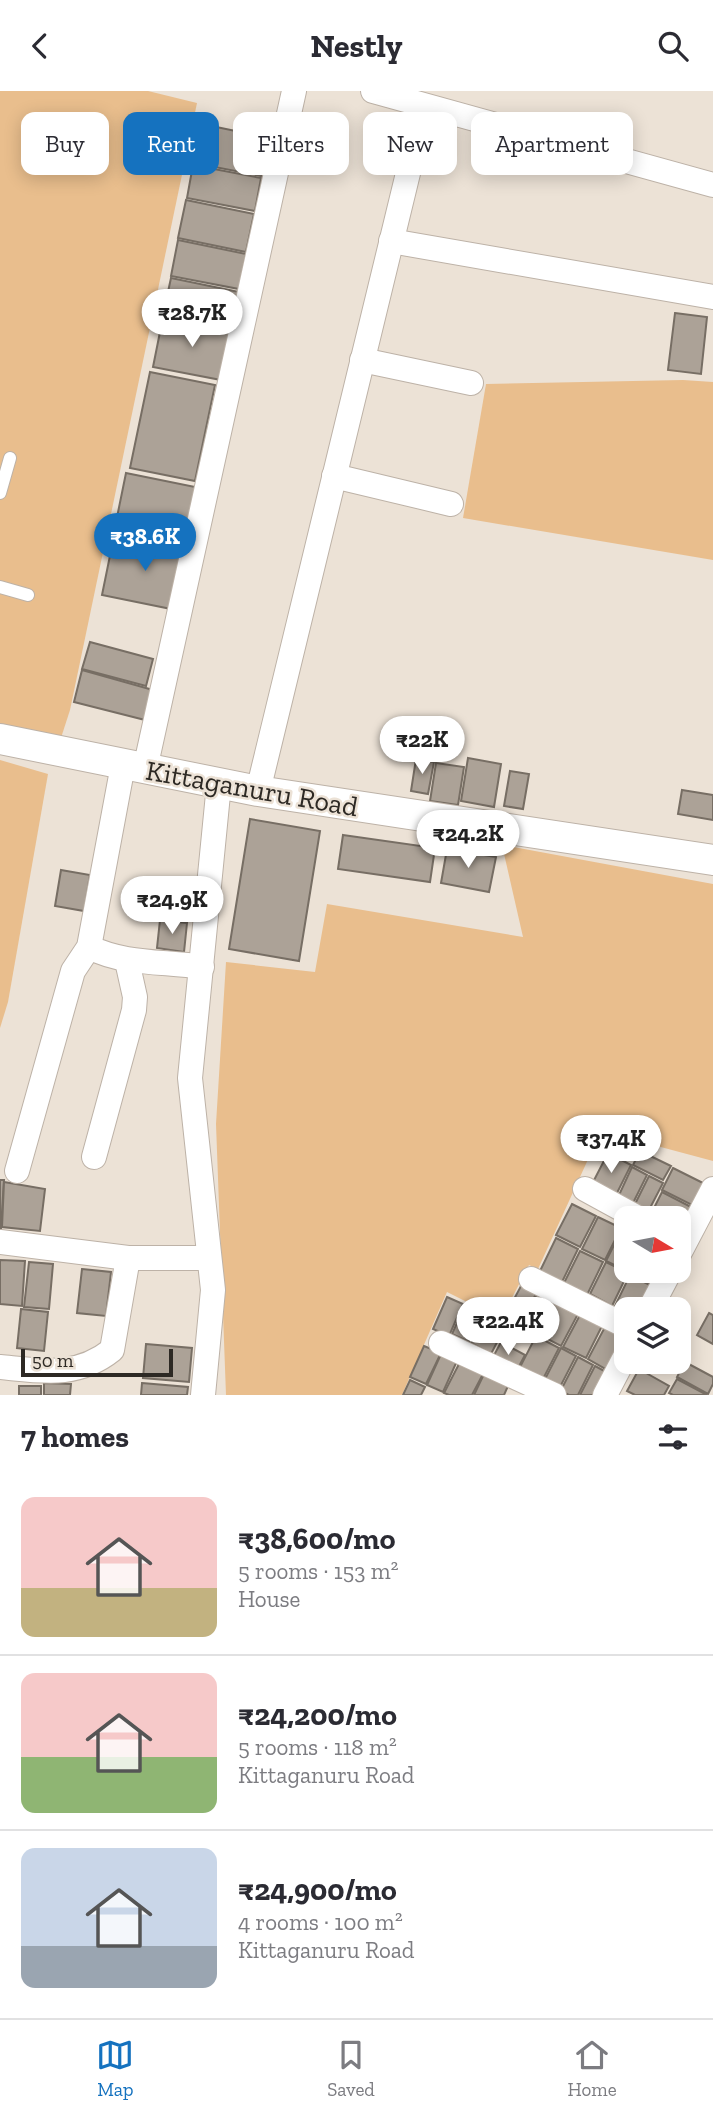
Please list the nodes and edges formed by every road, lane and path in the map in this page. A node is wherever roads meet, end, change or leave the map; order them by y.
1 (294, 91) edge
2 (373, 91) edge
3 (408, 175) edge
4 (713, 185) edge
5 (391, 241) junction
6 (713, 297) edge
7 (362, 360) junction
8 (471, 383) dead end
9 (10, 458) dead end
10 (334, 476) junction
11 (0, 493) edge
12 (451, 504) dead end
13 (0, 587) edge
14 (28, 595) dead end
15 (0, 739) edge
16 (134, 767) junction
17 (219, 784) junction
18 (258, 791) junction
19 (713, 860) edge
20 (89, 947) junction
21 (127, 961) junction
22 (202, 967) junction
23 (94, 1157) dead end
24 (17, 1171) dead end
25 (585, 1189) dead end
26 (713, 1189) edge
27 (616, 1206) edge
28 (691, 1228) edge
29 (0, 1242) edge
30 (128, 1258) junction
31 (209, 1258) junction
32 (531, 1279) dead end
33 (614, 1320) edge
34 (441, 1343) dead end
35 (0, 1367) edge
36 (616, 1374) edge
37 (203, 1395) edge
38 (554, 1395) edge
39 (605, 1395) edge

1 - 16 street
2 - 4 street
3 - 5 street
5 - 6 street
5 - 7 street
7 - 8 street
7 - 10 street
9 - 11 lane
10 - 12 street
10 - 18 street
13 - 14 lane
15 - 16 street, Kittaganuru Road
16 - 17 street, Kittaganuru Road
16 - 20 street
17 - 18 street, Kittaganuru Road
17 - 22 street
18 - 19 street, Kittaganuru Road
20 - 21 street
20 - 24 street
21 - 22 street
21 - 23 street
22 - 31 street
25 - 27 street
26 - 28 street
29 - 30 street
30 - 31 street
30 - 35 street
31 - 37 street
32 - 33 street
34 - 38 street
36 - 39 street

